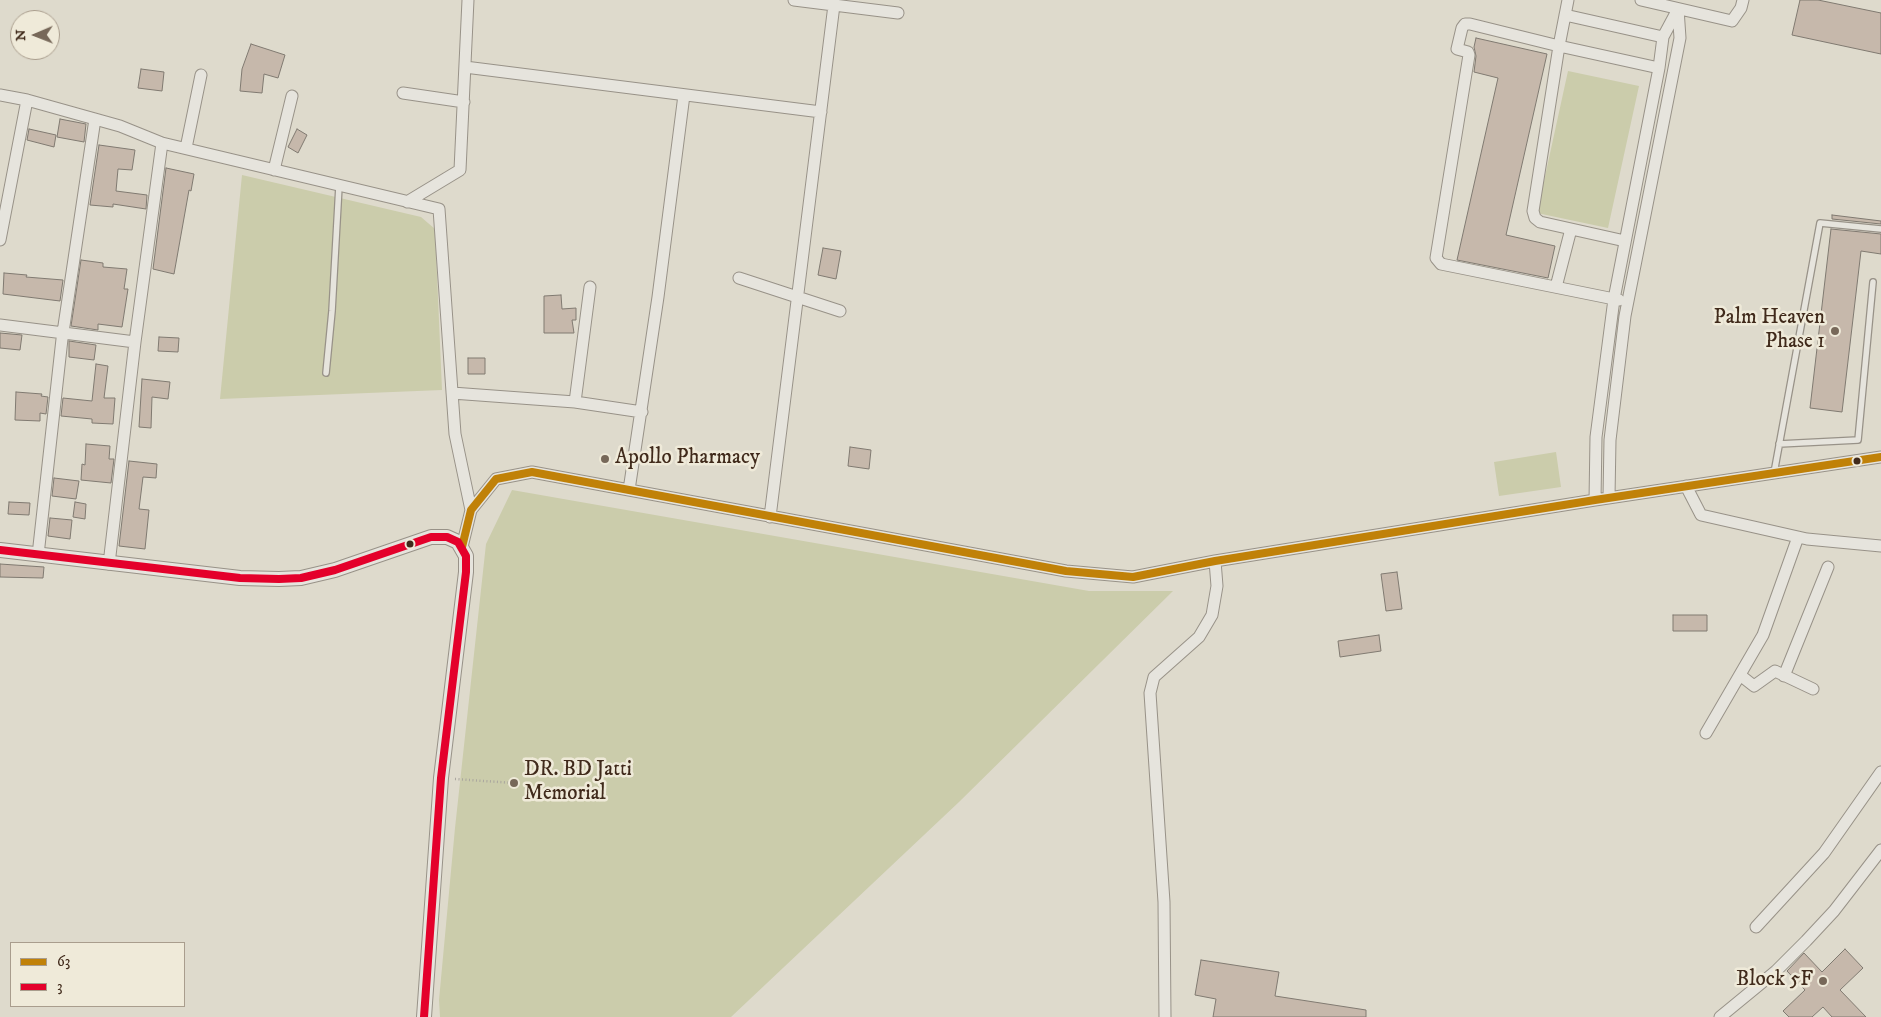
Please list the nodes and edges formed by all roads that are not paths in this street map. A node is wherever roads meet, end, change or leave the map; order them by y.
1 (468, 0) edge
2 (794, 0) edge
3 (1568, 0) edge
4 (1641, 0) edge
5 (1743, 0) edge
6 (1679, 4) edge
7 (834, 5) junction
8 (898, 13) dead end
9 (1565, 15) junction
10 (1662, 37) junction
11 (1559, 46) junction
12 (465, 67) junction
13 (1659, 68) junction
14 (201, 75) dead end
15 (402, 93) dead end
16 (0, 95) edge
17 (684, 95) junction
18 (292, 96) dead end
19 (27, 100) junction
20 (464, 102) junction
21 (820, 112) junction
22 (95, 119) junction
23 (162, 143) junction
24 (186, 148) junction
25 (274, 170) junction
26 (339, 186) junction
27 (407, 202) junction
28 (1571, 229) junction
29 (1881, 229) edge
30 (0, 240) edge
31 (1625, 241) junction
32 (739, 278) dead end
33 (1872, 282) dead end
34 (590, 287) dead end
35 (1556, 287) junction
36 (798, 298) junction
37 (1614, 299) junction
38 (1628, 301) junction
39 (840, 311) dead end
40 (0, 324) edge
41 (62, 333) junction
42 (135, 342) junction
43 (326, 373) dead end
44 (452, 393) junction
45 (576, 402) junction
46 (642, 412) junction
47 (1780, 444) junction
48 (1879, 460) edge
49 (1774, 473) junction
50 (1686, 486) junction
51 (629, 490) junction
52 (1609, 497) junction
53 (1595, 500) junction
54 (471, 510) junction
55 (770, 516) junction
56 (1798, 537) junction
57 (1881, 546) edge
58 (462, 547) junction
59 (0, 550) edge
60 (38, 555) junction
61 (1215, 561) junction
62 (109, 564) junction
63 (1828, 567) dead end
64 (1740, 675) junction
65 (1784, 676) junction
66 (1813, 690) dead end
67 (1706, 733) dead end
68 (1881, 772) edge
69 (1881, 850) edge
70 (1756, 927) dead end
71 (424, 1017) edge
72 (1164, 1017) edge
73 (1720, 1017) edge

1 - 12 street
2 - 7 street
3 - 9 street
4 - 6 street
5 - 6 street
6 - 10 street
6 - 38 street
7 - 8 street
7 - 21 street
9 - 10 street
9 - 11 street
10 - 13 street
11 - 13 street
11 - 28 street
11 - 35 street
12 - 17 street
12 - 20 street
13 - 31 street
14 - 24 street
15 - 20 street
16 - 19 street
17 - 21 street
17 - 46 street
18 - 25 street
19 - 22 street
19 - 30 street
20 - 27 street
21 - 36 street
22 - 23 street
22 - 41 street
23 - 24 street
23 - 42 street
24 - 25 street
25 - 26 street
26 - 27 street
26 - 43 lane
27 - 44 street
28 - 31 street
28 - 35 street
29 - 47 lane
31 - 37 street
32 - 36 street
33 - 47 lane
34 - 45 street
35 - 37 street
36 - 39 street
36 - 55 street
37 - 38 street
37 - 53 street
38 - 52 street
40 - 41 street
41 - 42 street
41 - 60 street
42 - 62 street
44 - 45 street
44 - 54 street
45 - 46 street
46 - 51 street
47 - 49 lane
48 - 49 street
49 - 50 street
50 - 52 street
50 - 56 street
51 - 54 street
51 - 55 street
52 - 53 street
53 - 61 street
54 - 58 street
55 - 61 street
56 - 57 street
56 - 64 street
58 - 62 street
58 - 71 street
59 - 60 street
60 - 62 street
61 - 72 street
63 - 65 street
64 - 65 street
64 - 67 street
65 - 66 street
68 - 70 street
69 - 73 street

